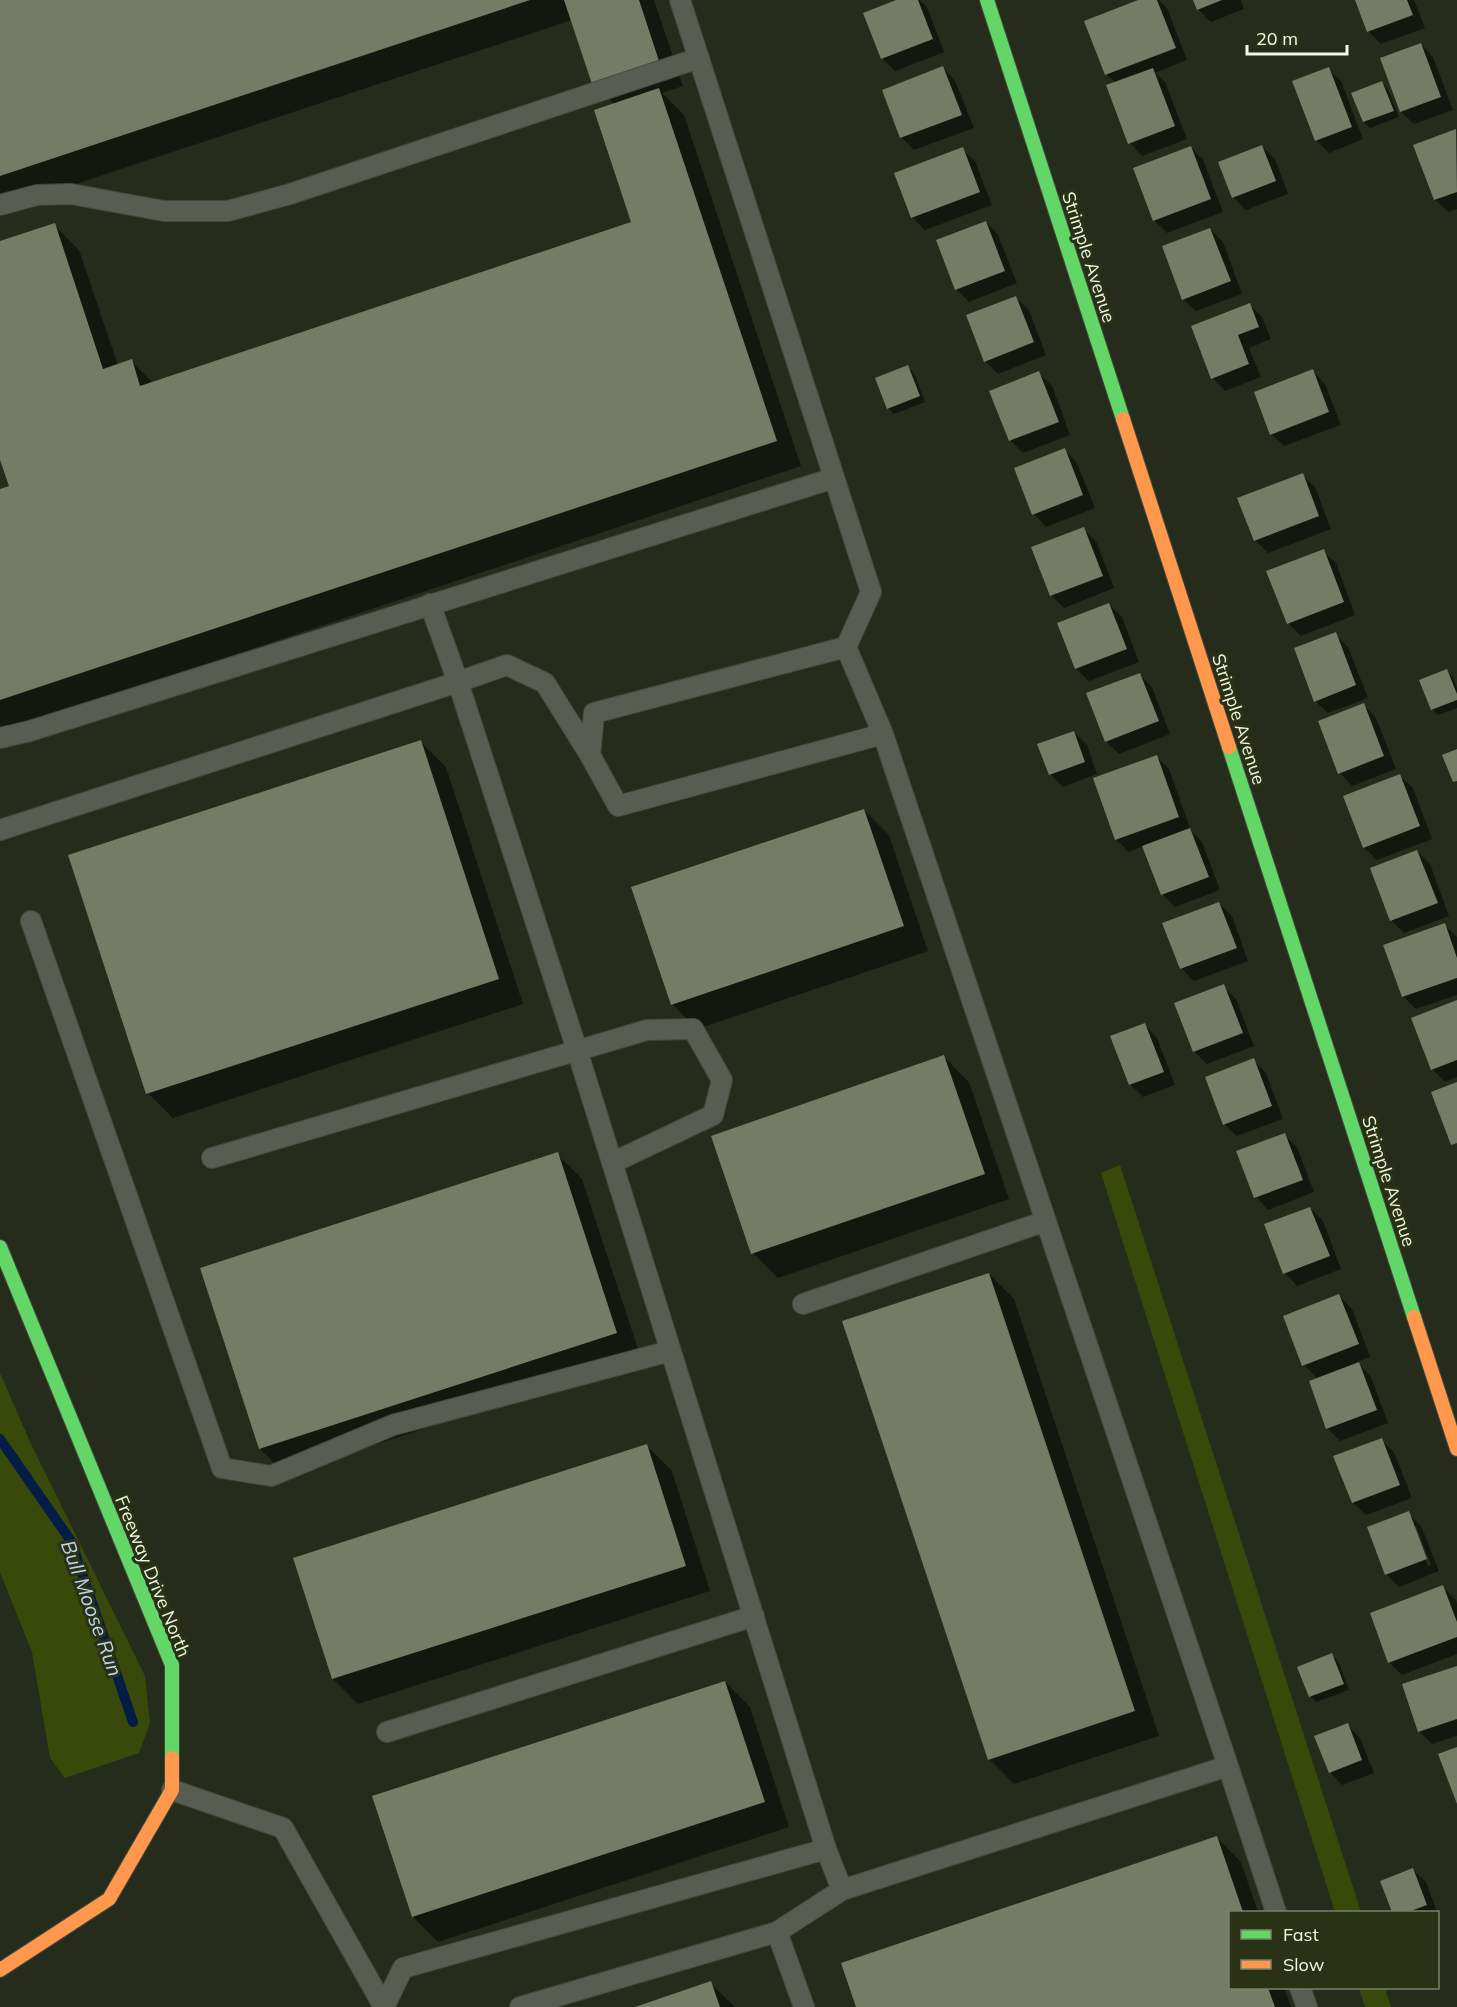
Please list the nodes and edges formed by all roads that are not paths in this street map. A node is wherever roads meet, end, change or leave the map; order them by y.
1 (680, 0) edge
2 (987, 0) edge
3 (699, 58) junction
4 (0, 205) edge
5 (834, 478) junction
6 (430, 604) junction
7 (846, 647) junction
8 (458, 682) junction
9 (883, 734) junction
10 (0, 738) edge
11 (590, 755) junction
12 (0, 830) edge
13 (31, 921) dead end
14 (577, 1050) junction
15 (212, 1158) dead end
16 (612, 1163) junction
17 (1046, 1221) junction
18 (0, 1247) edge
19 (803, 1304) dead end
20 (670, 1351) junction
21 (1457, 1449) edge
22 (754, 1616) junction
23 (387, 1732) dead end
24 (1228, 1766) junction
25 (172, 1790) junction
26 (826, 1849) junction
27 (842, 1890) junction
28 (1276, 1911) edge
29 (777, 1932) junction
30 (1, 1968) edge
31 (1300, 1989) edge
32 (520, 2007) edge
33 (804, 2007) edge
34 (1307, 2007) edge

1 - 3 lane
2 - 21 street, Strimple Avenue
3 - 4 lane
3 - 5 lane
5 - 6 lane
5 - 7 lane
6 - 8 lane
6 - 10 lane
7 - 9 lane
7 - 11 lane
8 - 11 lane
8 - 12 lane
8 - 14 lane
9 - 11 lane
9 - 17 lane
13 - 20 lane
14 - 15 lane
14 - 16 lane
14 - 16 lane
16 - 20 lane
17 - 19 lane
17 - 24 lane
18 - 25 street, Freeway Drive North
20 - 22 lane
22 - 23 lane
22 - 26 lane
24 - 27 lane
24 - 28 lane
25 - 26 lane
25 - 30 street
26 - 27 lane
27 - 29 lane
29 - 32 lane
29 - 33 lane
31 - 34 lane

